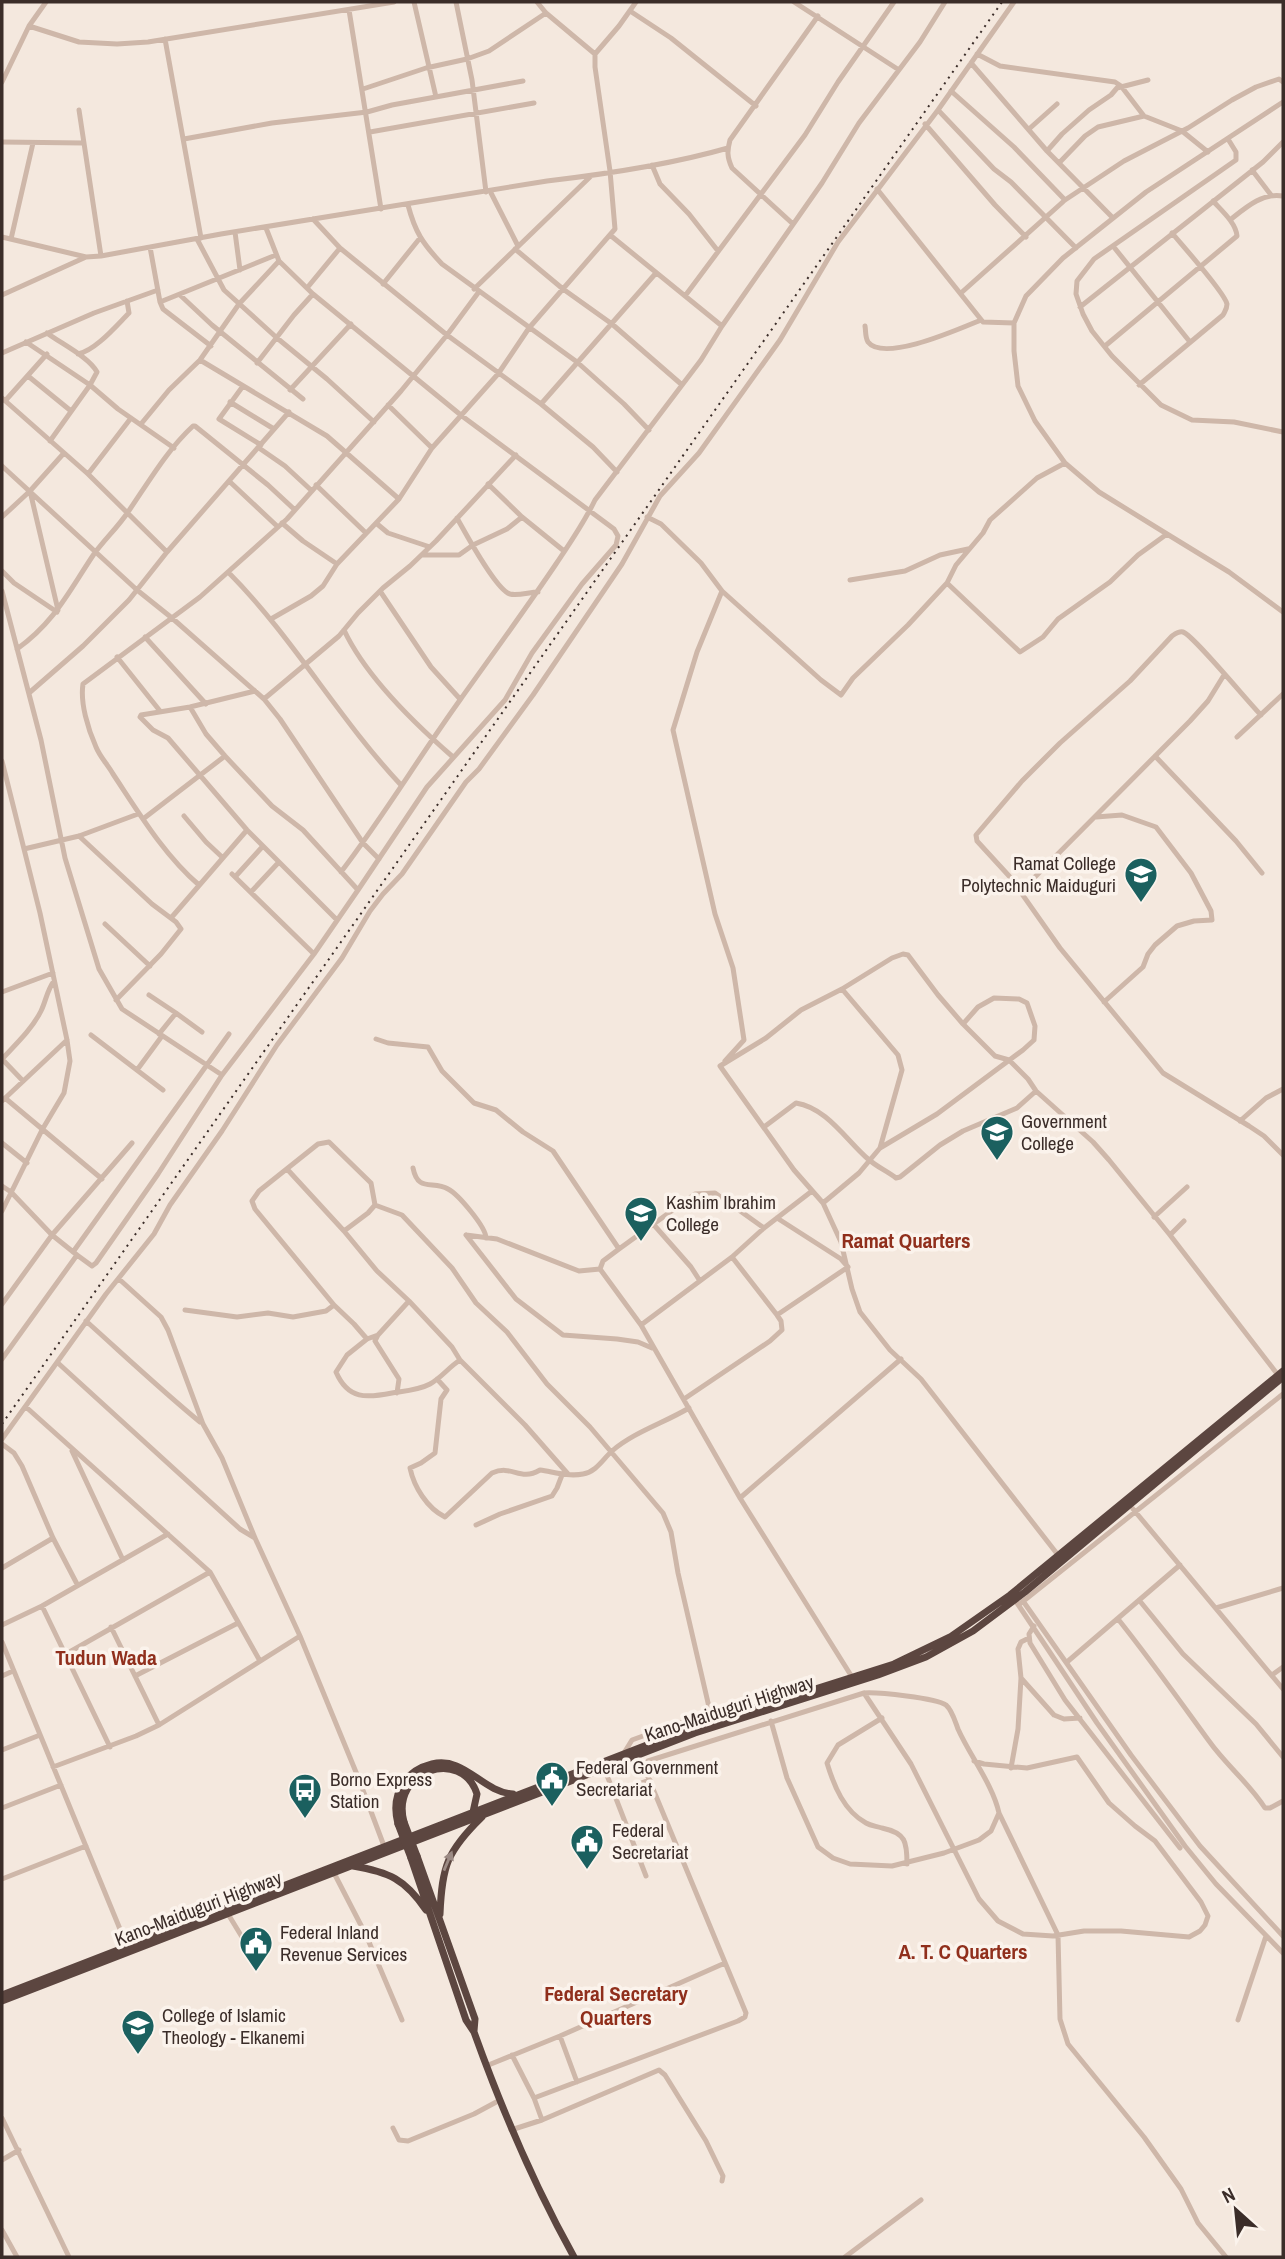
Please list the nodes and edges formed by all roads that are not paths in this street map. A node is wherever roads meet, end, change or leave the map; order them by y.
1 (46, 2) edge
2 (394, 2) edge
3 (414, 2) edge
4 (456, 2) edge
5 (537, 2) edge
6 (636, 2) edge
7 (794, 2) edge
8 (894, 2) edge
9 (945, 2) edge
10 (1014, 2) edge
11 (349, 10) junction
12 (630, 11) junction
13 (546, 13) junction
14 (818, 16) junction
15 (29, 26) junction
16 (166, 39) junction
17 (863, 46) junction
18 (595, 54) junction
19 (977, 54) junction
20 (467, 59) junction
21 (971, 63) junction
22 (430, 67) junction
23 (899, 71) junction
24 (1148, 80) dead end
25 (523, 81) dead end
26 (2, 82) edge
27 (1283, 82) edge
28 (1121, 86) junction
29 (363, 89) junction
30 (474, 91) junction
31 (951, 91) junction
32 (436, 97) junction
33 (1283, 102) edge
34 (534, 103) dead end
35 (1056, 104) dead end
36 (756, 106) junction
37 (79, 110) dead end
38 (938, 110) junction
39 (367, 112) junction
40 (477, 113) junction
41 (1144, 116) junction
42 (925, 124) junction
43 (1029, 130) junction
44 (1182, 131) junction
45 (370, 132) junction
46 (184, 139) junction
47 (1228, 139) junction
48 (2, 142) edge
49 (1283, 142) edge
50 (33, 143) junction
51 (83, 144) junction
52 (728, 148) junction
53 (1047, 151) junction
54 (1208, 152) junction
55 (1059, 163) junction
56 (652, 165) junction
57 (1252, 170) junction
58 (610, 172) junction
59 (590, 177) junction
60 (1084, 187) junction
61 (877, 189) junction
62 (488, 191) junction
63 (760, 194) junction
64 (1271, 195) junction
65 (1283, 196) edge
66 (1065, 201) junction
67 (1213, 201) junction
68 (408, 205) junction
69 (381, 209) junction
70 (1046, 218) junction
71 (1113, 218) junction
72 (313, 219) junction
73 (1230, 220) junction
74 (793, 224) junction
75 (266, 228) junction
76 (235, 232) junction
77 (1172, 233) junction
78 (610, 235) junction
79 (2, 237) edge
80 (1026, 237) junction
81 (420, 238) junction
82 (11, 239) junction
83 (199, 239) junction
84 (1113, 246) junction
85 (150, 247) junction
86 (340, 248) junction
87 (516, 248) junction
88 (1076, 248) junction
89 (718, 251) junction
90 (102, 256) junction
91 (86, 257) junction
92 (278, 258) junction
93 (1198, 266) junction
94 (1129, 267) junction
95 (240, 270) junction
96 (656, 273) junction
97 (217, 280) junction
98 (383, 284) junction
99 (307, 288) junction
100 (563, 289) junction
101 (158, 290) junction
102 (476, 291) junction
103 (961, 293) junction
104 (313, 294) junction
105 (2, 295) edge
106 (180, 295) junction
107 (685, 296) junction
108 (127, 301) junction
109 (160, 302) junction
110 (1157, 302) junction
111 (239, 304) junction
112 (1080, 307) junction
113 (981, 320) junction
114 (1014, 323) junction
115 (351, 324) junction
116 (612, 324) junction
117 (722, 326) junction
118 (865, 326) dead end
119 (529, 328) junction
120 (221, 332) junction
121 (47, 333) junction
122 (447, 335) junction
123 (277, 338) junction
124 (26, 342) junction
125 (1189, 342) junction
126 (211, 346) junction
127 (1105, 346) junction
128 (2, 353) edge
129 (47, 354) junction
130 (78, 354) junction
131 (200, 360) junction
132 (577, 362) junction
133 (257, 363) junction
134 (312, 365) junction
135 (498, 374) junction
136 (414, 375) junction
137 (28, 376) junction
138 (681, 384) junction
139 (90, 385) junction
140 (1139, 385) junction
141 (243, 386) junction
142 (290, 390) junction
143 (4, 399) edge
144 (303, 399) dead end
145 (230, 402) junction
146 (541, 404) junction
147 (388, 405) junction
148 (72, 411) junction
149 (289, 412) junction
150 (462, 416) junction
151 (131, 418) junction
152 (374, 422) junction
153 (141, 424) junction
154 (274, 429) junction
155 (649, 430) junction
156 (1283, 432) edge
157 (50, 441) junction
158 (260, 446) junction
159 (174, 448) junction
160 (432, 448) junction
161 (64, 453) junction
162 (347, 453) junction
163 (516, 455) junction
164 (1065, 463) junction
165 (2, 466) edge
166 (244, 466) junction
167 (617, 472) junction
168 (88, 474) junction
169 (229, 481) junction
170 (488, 484) junction
171 (314, 488) junction
172 (30, 491) junction
173 (399, 499) junction
174 (295, 510) junction
175 (591, 511) junction
176 (128, 513) junction
177 (2, 517) edge
178 (522, 517) junction
179 (647, 517) junction
180 (457, 518) junction
181 (376, 523) junction
182 (280, 525) junction
183 (366, 533) junction
184 (1167, 534) junction
185 (473, 545) junction
186 (430, 547) junction
187 (968, 549) junction
188 (565, 551) junction
189 (167, 552) junction
190 (95, 553) junction
191 (422, 555) junction
192 (337, 564) junction
193 (2, 572) edge
194 (228, 572) junction
195 (850, 580) dead end
196 (947, 583) junction
197 (137, 590) junction
198 (2, 591) edge
199 (380, 591) junction
200 (538, 592) junction
201 (722, 592) junction
202 (58, 611) junction
203 (1283, 612) edge
204 (172, 618) junction
205 (271, 619) junction
206 (344, 630) junction
207 (145, 637) junction
208 (17, 649) junction
209 (117, 657) junction
210 (304, 665) junction
211 (1224, 675) junction
212 (255, 691) junction
213 (29, 693) junction
214 (1283, 694) edge
215 (264, 699) junction
216 (460, 699) junction
217 (206, 704) junction
218 (190, 707) junction
219 (160, 711) junction
220 (1261, 715) junction
221 (1237, 737) dead end
222 (432, 739) junction
223 (225, 756) junction
224 (1155, 756) junction
225 (453, 757) junction
226 (2, 761) edge
227 (199, 776) junction
228 (401, 785) junction
229 (184, 816) dead end
230 (141, 817) junction
231 (1096, 817) junction
232 (247, 830) junction
233 (79, 836) junction
234 (61, 840) junction
235 (363, 843) junction
236 (262, 846) junction
237 (24, 849) junction
238 (222, 857) junction
239 (379, 859) junction
240 (279, 862) junction
241 (341, 872) junction
242 (1262, 873) dead end
243 (199, 885) junction
244 (358, 890) junction
245 (251, 892) junction
246 (1020, 892) junction
247 (171, 918) junction
248 (337, 920) junction
249 (105, 925) dead end
250 (314, 954) junction
251 (150, 966) junction
252 (54, 977) junction
253 (842, 989) junction
254 (2, 992) edge
255 (149, 995) dead end
256 (117, 1000) junction
257 (1104, 1002) junction
258 (176, 1013) junction
259 (963, 1024) junction
260 (202, 1032) dead end
261 (229, 1034) dead end
262 (91, 1035) dead end
263 (160, 1035) junction
264 (67, 1040) junction
265 (376, 1040) dead end
266 (2, 1059) edge
267 (1009, 1060) junction
268 (206, 1065) junction
269 (720, 1066) junction
270 (137, 1070) junction
271 (222, 1075) junction
272 (23, 1081) junction
273 (1283, 1088) edge
274 (163, 1090) dead end
275 (1036, 1091) junction
276 (3, 1099) edge
277 (1240, 1121) junction
278 (764, 1126) junction
279 (42, 1130) junction
280 (2, 1143) edge
281 (132, 1143) dead end
282 (880, 1148) junction
283 (1283, 1155) edge
284 (871, 1161) junction
285 (27, 1163) junction
286 (413, 1168) dead end
287 (287, 1169) junction
288 (102, 1180) junction
289 (2, 1186) edge
290 (1187, 1187) dead end
291 (812, 1191) junction
292 (11, 1192) junction
293 (823, 1203) junction
294 (375, 1205) junction
295 (2, 1211) edge
296 (777, 1217) junction
297 (1154, 1217) junction
298 (1184, 1221) dead end
299 (654, 1225) junction
300 (764, 1228) junction
301 (344, 1231) junction
302 (52, 1235) junction
303 (1170, 1236) junction
304 (486, 1238) junction
305 (619, 1249) junction
306 (75, 1254) junction
307 (732, 1257) junction
308 (848, 1267) junction
309 (600, 1269) junction
310 (119, 1279) junction
311 (700, 1281) junction
312 (409, 1301) junction
313 (2, 1304) edge
314 (334, 1305) junction
315 (185, 1310) dead end
316 (777, 1315) junction
317 (86, 1321) junction
318 (641, 1325) junction
319 (378, 1335) junction
320 (367, 1339) junction
321 (653, 1348) junction
322 (2, 1359) edge
323 (901, 1359) junction
324 (460, 1360) junction
325 (58, 1363) junction
326 (1281, 1374) edge
327 (437, 1379) junction
328 (397, 1393) junction
329 (1283, 1394) edge
330 (684, 1399) junction
331 (26, 1407) junction
332 (689, 1408) junction
333 (2, 1423) edge
334 (203, 1423) junction
335 (9, 1428) junction
336 (2, 1439) edge
337 (2, 1444) edge
338 (70, 1448) junction
339 (612, 1451) junction
340 (565, 1474) junction
341 (740, 1498) junction
342 (1132, 1508) junction
343 (476, 1525) dead end
344 (168, 1534) junction
345 (53, 1538) junction
346 (255, 1538) junction
347 (1058, 1555) junction
348 (123, 1560) junction
349 (1180, 1565) junction
350 (2, 1567) edge
351 (210, 1572) junction
352 (77, 1584) junction
353 (1283, 1588) edge
354 (1139, 1600) junction
355 (1019, 1602) junction
356 (42, 1606) junction
357 (1216, 1608) junction
358 (1118, 1619) junction
359 (238, 1623) junction
360 (2, 1625) edge
361 (1034, 1626) junction
362 (111, 1627) junction
363 (300, 1636) junction
364 (1028, 1638) junction
365 (2, 1642) edge
366 (66, 1654) junction
367 (260, 1661) junction
368 (1067, 1662) junction
369 (1283, 1667) edge
370 (13, 1671) junction
371 (1272, 1675) junction
372 (2, 1676) edge
373 (135, 1676) junction
374 (852, 1677) junction
375 (1021, 1678) junction
376 (1283, 1689) edge
377 (864, 1693) junction
378 (711, 1717) junction
379 (882, 1718) junction
380 (1080, 1718) junction
381 (771, 1721) junction
382 (159, 1725) junction
383 (40, 1735) junction
384 (110, 1746) junction
385 (2, 1750) edge
386 (1283, 1757) edge
387 (974, 1760) junction
388 (603, 1765) junction
389 (53, 1767) junction
390 (1011, 1768) junction
391 (650, 1780) junction
392 (61, 1786) junction
393 (615, 1793) junction
394 (517, 1794) junction
395 (1283, 1801) edge
396 (2, 1808) edge
397 (473, 1812) junction
398 (999, 1813) junction
399 (483, 1815) junction
400 (401, 1823) junction
401 (86, 1846) junction
402 (384, 1846) junction
403 (1180, 1848) dead end
404 (955, 1849) junction
405 (907, 1864) junction
406 (352, 1866) junction
407 (334, 1873) junction
408 (646, 1876) dead end
409 (2, 1879) edge
410 (228, 1914) junction
411 (437, 1920) junction
412 (122, 1934) junction
413 (1058, 1935) junction
414 (1266, 1936) junction
415 (1283, 1936) edge
416 (242, 1937) dead end
417 (137, 1942) junction
418 (117, 1951) junction
419 (1283, 1953) edge
420 (725, 1964) junction
421 (2, 1995) edge
422 (2, 2001) edge
423 (402, 2020) dead end
424 (1238, 2020) dead end
425 (560, 2036) junction
426 (512, 2055) junction
427 (486, 2066) junction
428 (578, 2082) junction
429 (534, 2098) junction
430 (500, 2100) junction
431 (2, 2118) edge
432 (542, 2120) junction
433 (393, 2128) dead end
434 (511, 2130) junction
435 (19, 2150) junction
436 (2, 2160) edge
437 (722, 2181) dead end
438 (921, 2200) dead end
439 (2, 2230) edge
440 (17, 2257) edge
441 (69, 2257) edge
442 (574, 2257) edge
443 (845, 2257) edge
444 (1226, 2257) edge

1 - 15 street
2 - 11 street
3 - 22 street
4 - 20 street
5 - 13 street
6 - 12 street
7 - 14 street
8 - 17 street
9 - 23 street
10 - 19 street
11 - 16 street
11 - 29 street
12 - 18 street
12 - 36 street
13 - 18 street
13 - 20 street
14 - 17 street
14 - 36 street
15 - 16 street
15 - 26 street
16 - 46 street
17 - 23 street
17 - 63 street
18 - 58 street
19 - 21 street
19 - 28 street
20 - 22 street
20 - 30 street
21 - 31 street
21 - 43 street
22 - 29 street
22 - 32 street
23 - 74 street
24 - 28 street
25 - 30 street
27 - 44 street
28 - 41 street
28 - 53 street
29 - 39 street
30 - 32 street
30 - 40 street
31 - 38 street
31 - 66 street
32 - 39 street
33 - 47 street
34 - 40 street
35 - 43 street
36 - 52 street
37 - 51 street
38 - 42 street
38 - 70 street
39 - 45 street
39 - 46 street
40 - 45 street
40 - 62 street
41 - 44 street
41 - 55 street
42 - 61 street
42 - 80 street
43 - 53 street
44 - 54 street
44 - 60 street
45 - 69 street
46 - 83 street
47 - 54 street
47 - 84 street
48 - 50 street
49 - 57 street
50 - 51 street
50 - 82 street
51 - 90 street
52 - 56 street
52 - 63 street
53 - 55 street
54 - 71 street
55 - 60 street
56 - 58 street
56 - 89 street
57 - 64 street
57 - 67 street
58 - 59 street
58 - 78 street
59 - 62 street
59 - 87 street
60 - 66 street
60 - 71 street
61 - 103 street
61 - 179 street
62 - 68 street
62 - 87 street
63 - 74 street
63 - 89 street
64 - 65 street
64 - 73 street
66 - 70 street
67 - 73 street
67 - 77 street
68 - 69 street
68 - 81 street
69 - 72 street
70 - 80 street
70 - 88 street
71 - 88 street
72 - 75 street
72 - 86 street
73 - 93 street
74 - 117 street
75 - 76 street
75 - 92 street
76 - 83 street
76 - 95 street
77 - 93 street
77 - 94 street
78 - 96 street
78 - 100 street
79 - 82 street
80 - 103 street
81 - 98 street
81 - 102 street
82 - 91 street
83 - 85 street
83 - 97 street
84 - 94 street
84 - 112 street
85 - 90 street
85 - 101 street
86 - 98 street
86 - 99 street
87 - 100 street
87 - 102 street
88 - 114 street
89 - 107 street
90 - 91 street
91 - 105 street
92 - 95 street
92 - 99 street
92 - 111 street
93 - 110 street
93 - 125 street
94 - 110 street
94 - 112 street
95 - 97 street
96 - 107 street
96 - 116 street
97 - 106 street
97 - 111 street
98 - 122 street
99 - 104 street
100 - 116 street
100 - 119 street
101 - 108 street
101 - 109 street
102 - 119 street
102 - 122 street
103 - 113 street
104 - 115 street
104 - 123 street
106 - 109 street
106 - 120 street
107 - 117 street
108 - 121 street
108 - 130 street
109 - 126 street
110 - 125 street
110 - 127 street
111 - 120 street
111 - 123 street
112 - 127 street
113 - 114 street
113 - 118 street
114 - 164 street
115 - 134 street
115 - 136 street
116 - 132 street
116 - 138 street
117 - 138 street
119 - 132 street
119 - 135 street
120 - 126 street
120 - 133 street
121 - 124 street
121 - 130 street
122 - 135 street
122 - 136 street
123 - 133 street
123 - 134 street
124 - 128 street
124 - 129 street
125 - 140 street
126 - 131 street
127 - 140 street
129 - 137 street
129 - 139 street
130 - 139 street
131 - 141 street
131 - 153 street
132 - 146 street
132 - 155 street
133 - 142 street
134 - 142 street
134 - 152 street
135 - 146 street
135 - 150 street
136 - 147 street
136 - 150 street
137 - 143 street
137 - 148 street
138 - 155 street
139 - 148 street
139 - 151 street
140 - 156 street
141 - 145 street
141 - 149 street
142 - 144 street
143 - 157 street
145 - 154 street
145 - 158 street
146 - 167 street
147 - 152 street
147 - 160 street
148 - 157 street
149 - 154 street
149 - 162 street
150 - 160 street
150 - 163 street
151 - 153 street
151 - 168 street
152 - 162 street
153 - 159 street
154 - 158 street
155 - 167 street
157 - 161 street
158 - 166 street
158 - 171 street
159 - 166 street
159 - 176 street
160 - 173 street
161 - 168 street
161 - 172 street
162 - 171 street
162 - 173 street
163 - 170 street
163 - 175 street
164 - 184 street
164 - 187 street
165 - 172 street
166 - 169 street
166 - 174 street
167 - 175 street
168 - 176 street
169 - 182 street
169 - 189 street
170 - 178 street
170 - 180 street
171 - 174 street
171 - 183 street
172 - 177 street
172 - 190 street
172 - 202 street
173 - 181 street
174 - 182 street
175 - 188 street
175 - 225 street
176 - 189 street
176 - 190 street
178 - 185 street
178 - 188 street
179 - 201 street
179 - 310 street
180 - 185 street
180 - 186 street
181 - 183 street
181 - 186 street
182 - 192 street
182 - 194 street
183 - 192 street
184 - 196 street
184 - 203 street
185 - 191 street
185 - 200 street
186 - 191 street
187 - 195 street
187 - 196 street
188 - 200 street
189 - 197 street
190 - 197 street
190 - 202 street
191 - 199 street
192 - 205 street
193 - 202 street
194 - 204 street
194 - 205 street
196 - 201 street
197 - 204 street
197 - 213 street
198 - 208 street
199 - 206 street
199 - 216 street
200 - 216 street
201 - 269 street
202 - 208 street
204 - 207 street
204 - 212 street
205 - 210 street
206 - 210 street
206 - 222 street
207 - 209 street
207 - 217 street
208 - 213 street
209 - 219 street
209 - 230 street
210 - 215 street
210 - 228 street
211 - 220 street
211 - 224 street
211 - 246 street
212 - 215 street
212 - 217 street
213 - 234 street
214 - 220 street
215 - 235 street
216 - 222 street
217 - 218 street
218 - 219 street
218 - 223 street
219 - 227 street
220 - 221 street
222 - 225 street
222 - 228 street
223 - 227 street
223 - 241 street
224 - 231 street
224 - 242 street
225 - 239 street
226 - 237 street
227 - 230 street
227 - 232 street
228 - 235 street
229 - 238 street
230 - 233 street
230 - 243 street
231 - 246 street
231 - 257 street
232 - 236 street
232 - 238 street
233 - 234 street
233 - 247 street
234 - 237 street
234 - 256 street
235 - 239 street
235 - 241 street
236 - 240 street
236 - 245 street
237 - 252 street
238 - 243 street
239 - 244 street
240 - 245 street
240 - 248 street
241 - 244 street
243 - 247 street
244 - 248 street
245 - 250 street
246 - 257 street
247 - 251 street
248 - 250 street
249 - 251 street
250 - 271 street
251 - 256 street
252 - 254 street
252 - 264 street
252 - 266 street
253 - 259 street
253 - 269 street
253 - 282 street
255 - 258 street
256 - 263 street
257 - 277 street
258 - 260 street
258 - 263 street
259 - 267 street
259 - 267 street
261 - 268 street
262 - 270 street
263 - 268 street
263 - 270 street
264 - 272 street
264 - 279 street
265 - 305 street
266 - 272 street
267 - 275 street
267 - 282 street
268 - 271 street
268 - 306 street
269 - 278 street
270 - 274 street
271 - 306 street
272 - 276 street
273 - 277 street
275 - 284 street
275 - 297 street
276 - 279 street
277 - 283 street
278 - 284 street
278 - 291 street
279 - 285 street
279 - 288 street
280 - 285 street
281 - 288 street
282 - 284 street
284 - 293 street
285 - 292 street
286 - 304 street
287 - 294 street
287 - 301 street
287 - 314 street
288 - 302 street
289 - 292 street
290 - 297 street
291 - 293 street
291 - 296 street
292 - 295 street
292 - 302 street
293 - 308 street
294 - 301 street
294 - 339 street
296 - 300 street
296 - 308 street
297 - 303 street
298 - 303 street
299 - 300 street
299 - 305 street
299 - 311 street
300 - 307 street
301 - 312 street
302 - 306 street
302 - 313 street
303 - 326 street
304 - 309 street
304 - 321 street
305 - 309 street
306 - 322 street
307 - 311 street
307 - 316 street
308 - 316 street
308 - 323 street
309 - 318 street
310 - 317 street
310 - 334 street
311 - 318 street
312 - 319 street
312 - 324 street
314 - 315 street
314 - 320 street
316 - 330 street
317 - 325 street
317 - 334 street
318 - 321 street
319 - 320 street
319 - 328 street
320 - 328 street
321 - 330 street
323 - 341 street
323 - 347 street
324 - 327 street
324 - 340 street
325 - 331 street
325 - 346 street
326 - 342 highway, Kano-Maiduguri Highway
326 - 347 highway, Kano-Maiduguri Highway
327 - 328 street
327 - 340 street
329 - 342 street
330 - 332 street
331 - 335 street
331 - 338 street
332 - 339 street
332 - 341 street
333 - 335 street
334 - 346 street
335 - 336 street
337 - 345 street
338 - 344 street
338 - 348 street
339 - 340 street
339 - 378 street
340 - 343 street
341 - 374 street
342 - 349 street
342 - 355 highway, Kano-Maiduguri Highway
344 - 348 street
344 - 351 street
345 - 350 street
345 - 352 street
346 - 363 street
347 - 374 highway, Kano-Maiduguri Highway
348 - 352 street
349 - 354 street
349 - 357 street
351 - 359 street
351 - 362 street
352 - 356 street
353 - 357 street
354 - 358 street
354 - 386 street
355 - 361 street
355 - 368 street
355 - 388 highway, Kano-Maiduguri Highway
356 - 360 street
356 - 366 street
357 - 371 street
358 - 368 street
358 - 395 street
359 - 367 street
359 - 373 street
361 - 364 street
361 - 414 street
362 - 366 street
362 - 373 street
363 - 367 street
363 - 402 street
364 - 375 street
364 - 380 street
365 - 370 street
366 - 384 street
367 - 382 street
368 - 415 street
369 - 371 street
370 - 372 street
370 - 383 street
371 - 376 street
373 - 382 street
374 - 378 highway, Kano-Maiduguri Highway
375 - 380 street
375 - 390 street
377 - 379 street
377 - 381 street
377 - 387 street
378 - 388 highway, Kano-Maiduguri Highway
379 - 404 street
379 - 405 street
380 - 403 street
381 - 391 street
381 - 405 street
382 - 384 street
383 - 385 street
383 - 389 street
384 - 389 street
387 - 390 street
387 - 398 street
388 - 393 street
388 - 394 highway, Kano-Maiduguri Highway
388 - 399 highway, Kano-Maiduguri Highway
389 - 392 street
390 - 413 street
391 - 393 street
391 - 420 street
392 - 396 street
392 - 401 street
393 - 408 street
394 - 397 highway, Kano-Maiduguri Highway
394 - 400 highway
397 - 400 highway
397 - 402 highway, Kano-Maiduguri Highway
398 - 404 street
398 - 413 street
399 - 406 highway, Kano-Maiduguri Highway
411 -> 399 highway
400 - 411 highway, bridge
401 - 409 street
401 - 412 street
402 - 417 highway, Kano-Maiduguri Highway
404 - 405 street
404 - 413 street
406 - 407 highway, Kano-Maiduguri Highway
406 - 411 highway
407 - 410 highway, Kano-Maiduguri Highway
407 - 423 street
410 - 416 street
410 - 422 highway, Kano-Maiduguri Highway
411 - 427 highway
412 - 417 street
412 - 418 street
413 - 444 street
414 - 419 street
414 - 424 street
417 - 418 highway, Kano-Maiduguri Highway
418 - 421 highway, Kano-Maiduguri Highway
420 - 425 street
420 - 428 street
425 - 426 street
425 - 428 street
426 - 427 street
426 - 429 street
427 - 430 highway
428 - 429 street
429 - 432 street
430 - 433 street
430 - 434 highway
431 - 435 street
432 - 434 street
432 - 437 street
434 - 442 highway
435 - 436 street
435 - 441 street
438 - 443 street
439 - 440 street

